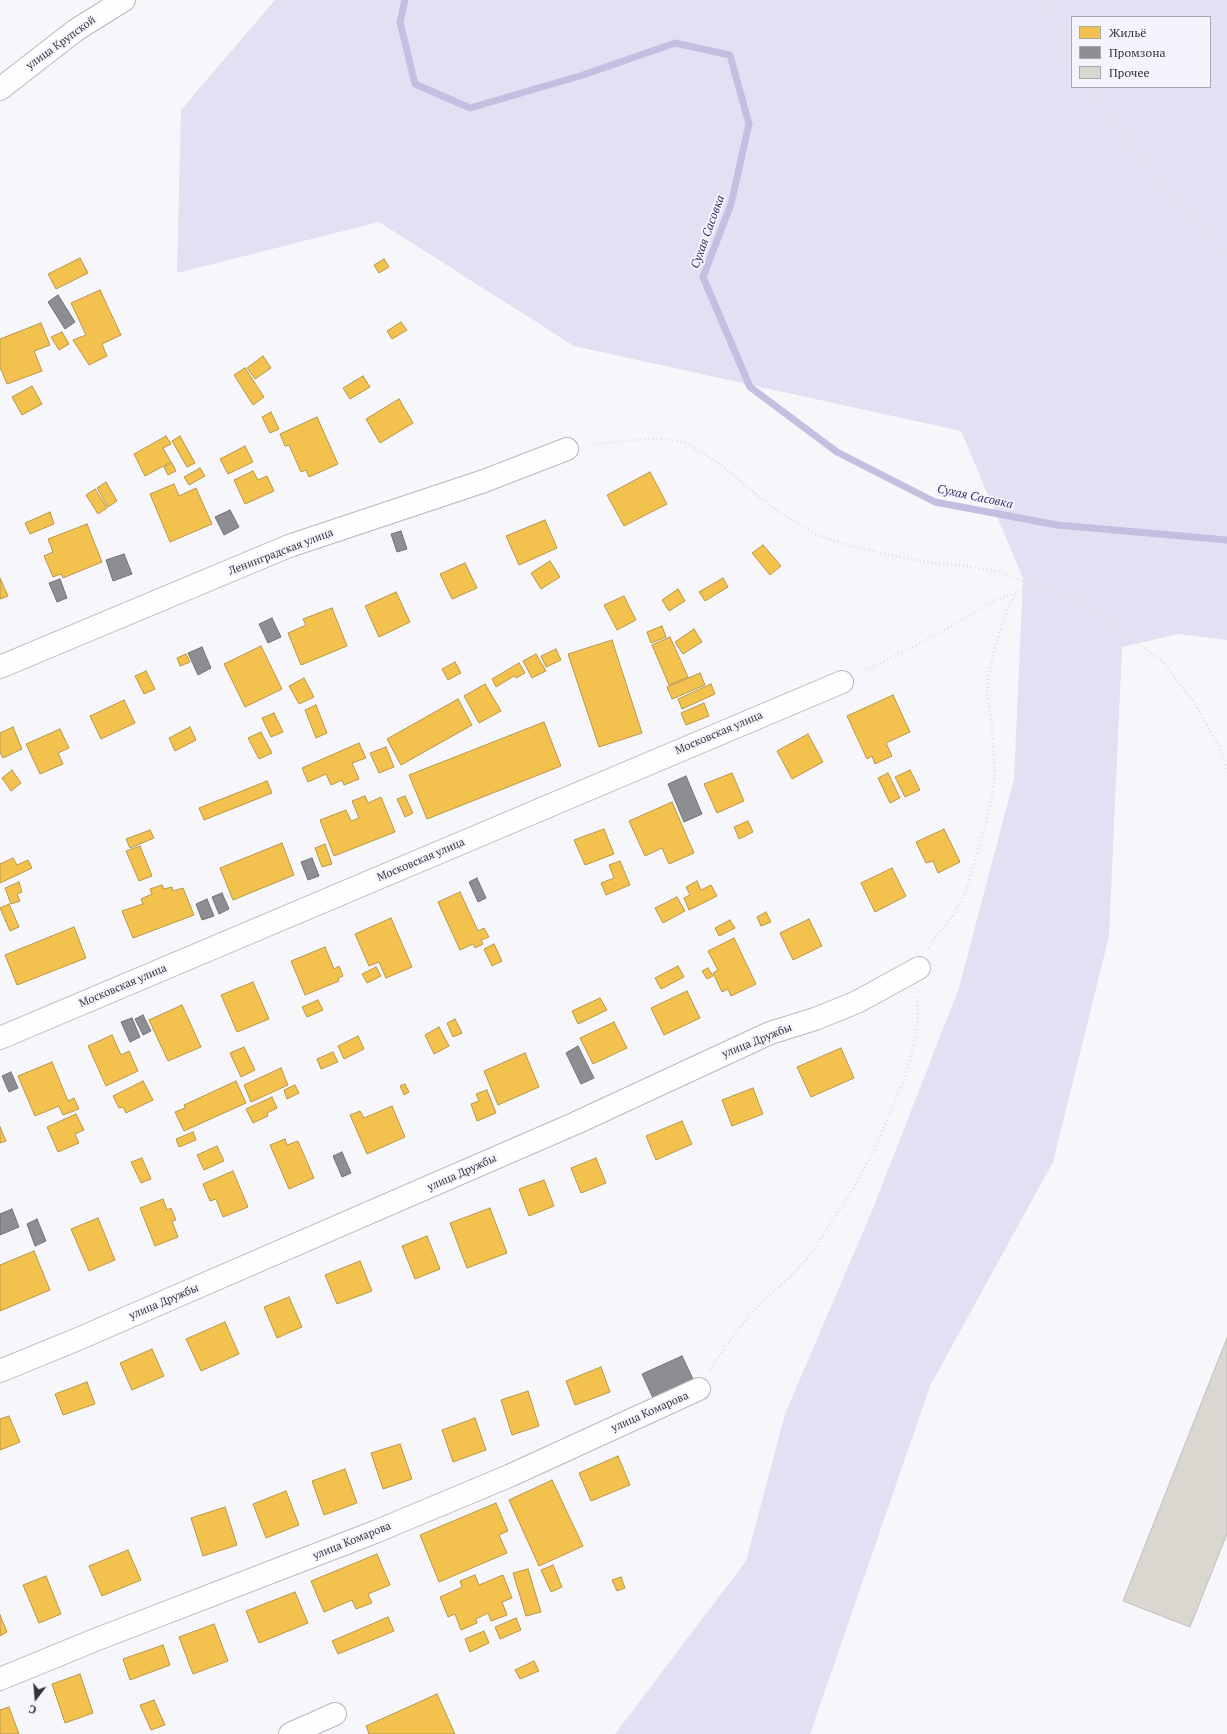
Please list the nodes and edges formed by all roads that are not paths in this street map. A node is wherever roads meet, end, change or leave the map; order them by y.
1 (124, 0) edge
2 (0, 89) edge
3 (567, 449) road end
4 (0, 666) edge
5 (842, 682) road end
6 (919, 968) dead end
7 (0, 1038) edge
8 (0, 1371) edge
9 (699, 1389) dead end
10 (0, 1679) edge
11 (334, 1714) dead end
12 (290, 1734) edge

1 - 2 street, улица Крупской
3 - 4 street, Ленинградская улица
5 - 7 street, Московская улица
6 - 8 street, улица Дружбы
9 - 10 street, улица Комарова
11 - 12 street

